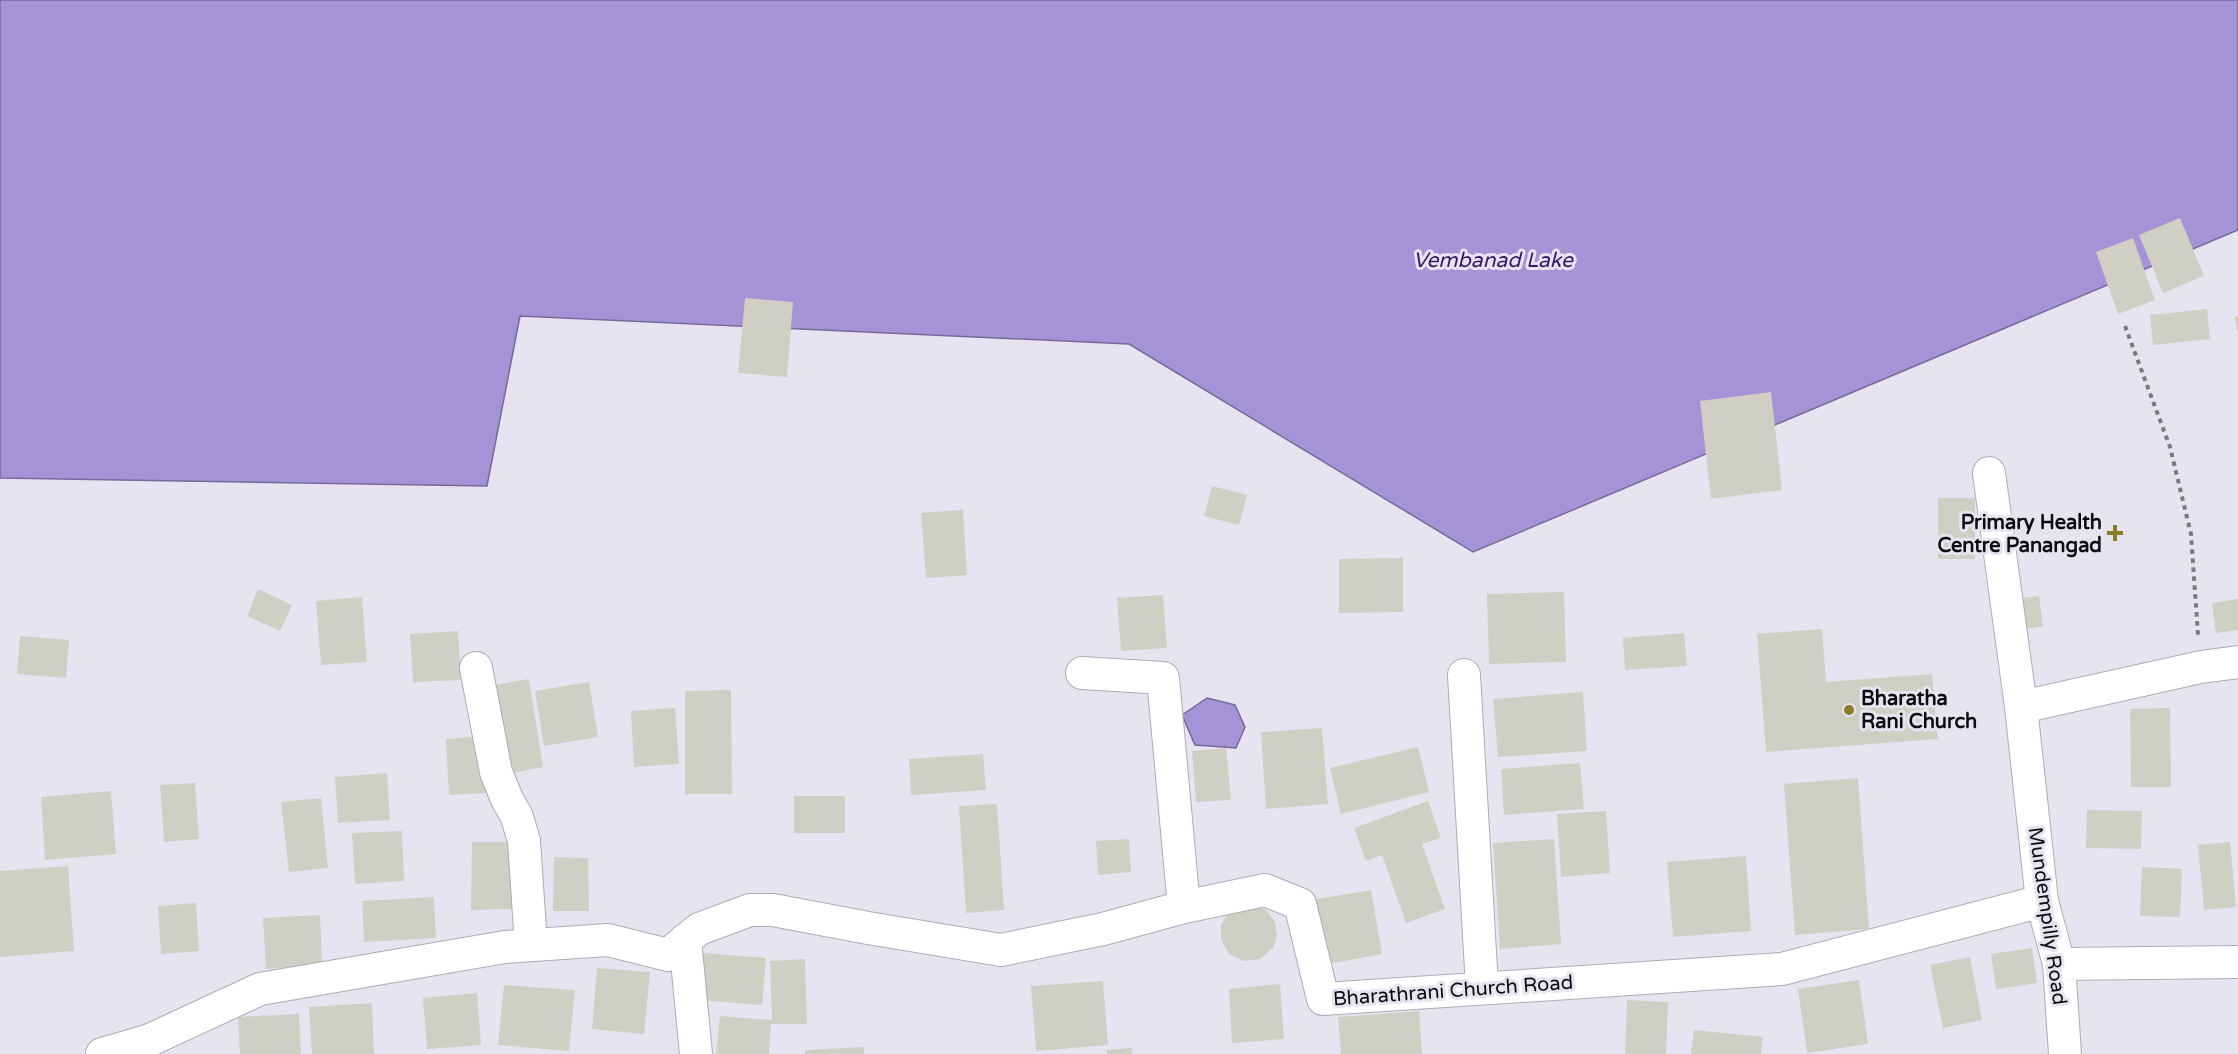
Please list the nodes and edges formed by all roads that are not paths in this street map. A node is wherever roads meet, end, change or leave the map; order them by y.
1 (1989, 473) dead end
2 (2238, 662) edge
3 (476, 668) dead end
4 (1082, 673) dead end
5 (1464, 675) dead end
6 (2021, 707) junction
7 (2042, 901) junction
8 (1184, 907) junction
9 (531, 945) junction
10 (676, 948) junction
11 (2238, 962) edge
12 (2059, 964) junction
13 (1482, 987) junction
14 (102, 1054) edge
15 (696, 1054) edge
16 (2065, 1054) edge

1 - 6 street, Mundempilly Road
2 - 6 street
3 - 9 street
4 - 8 street
5 - 13 street
6 - 7 street, Mundempilly Road
7 - 12 street, Mundempilly Road
7 - 13 street, Bharathrani Church Road
8 - 10 street, Bharathrani Church Road
8 - 13 street, Bharathrani Church Road
9 - 10 street
9 - 14 street
10 - 15 street
11 - 12 street
12 - 16 street, Mundempilly Road

